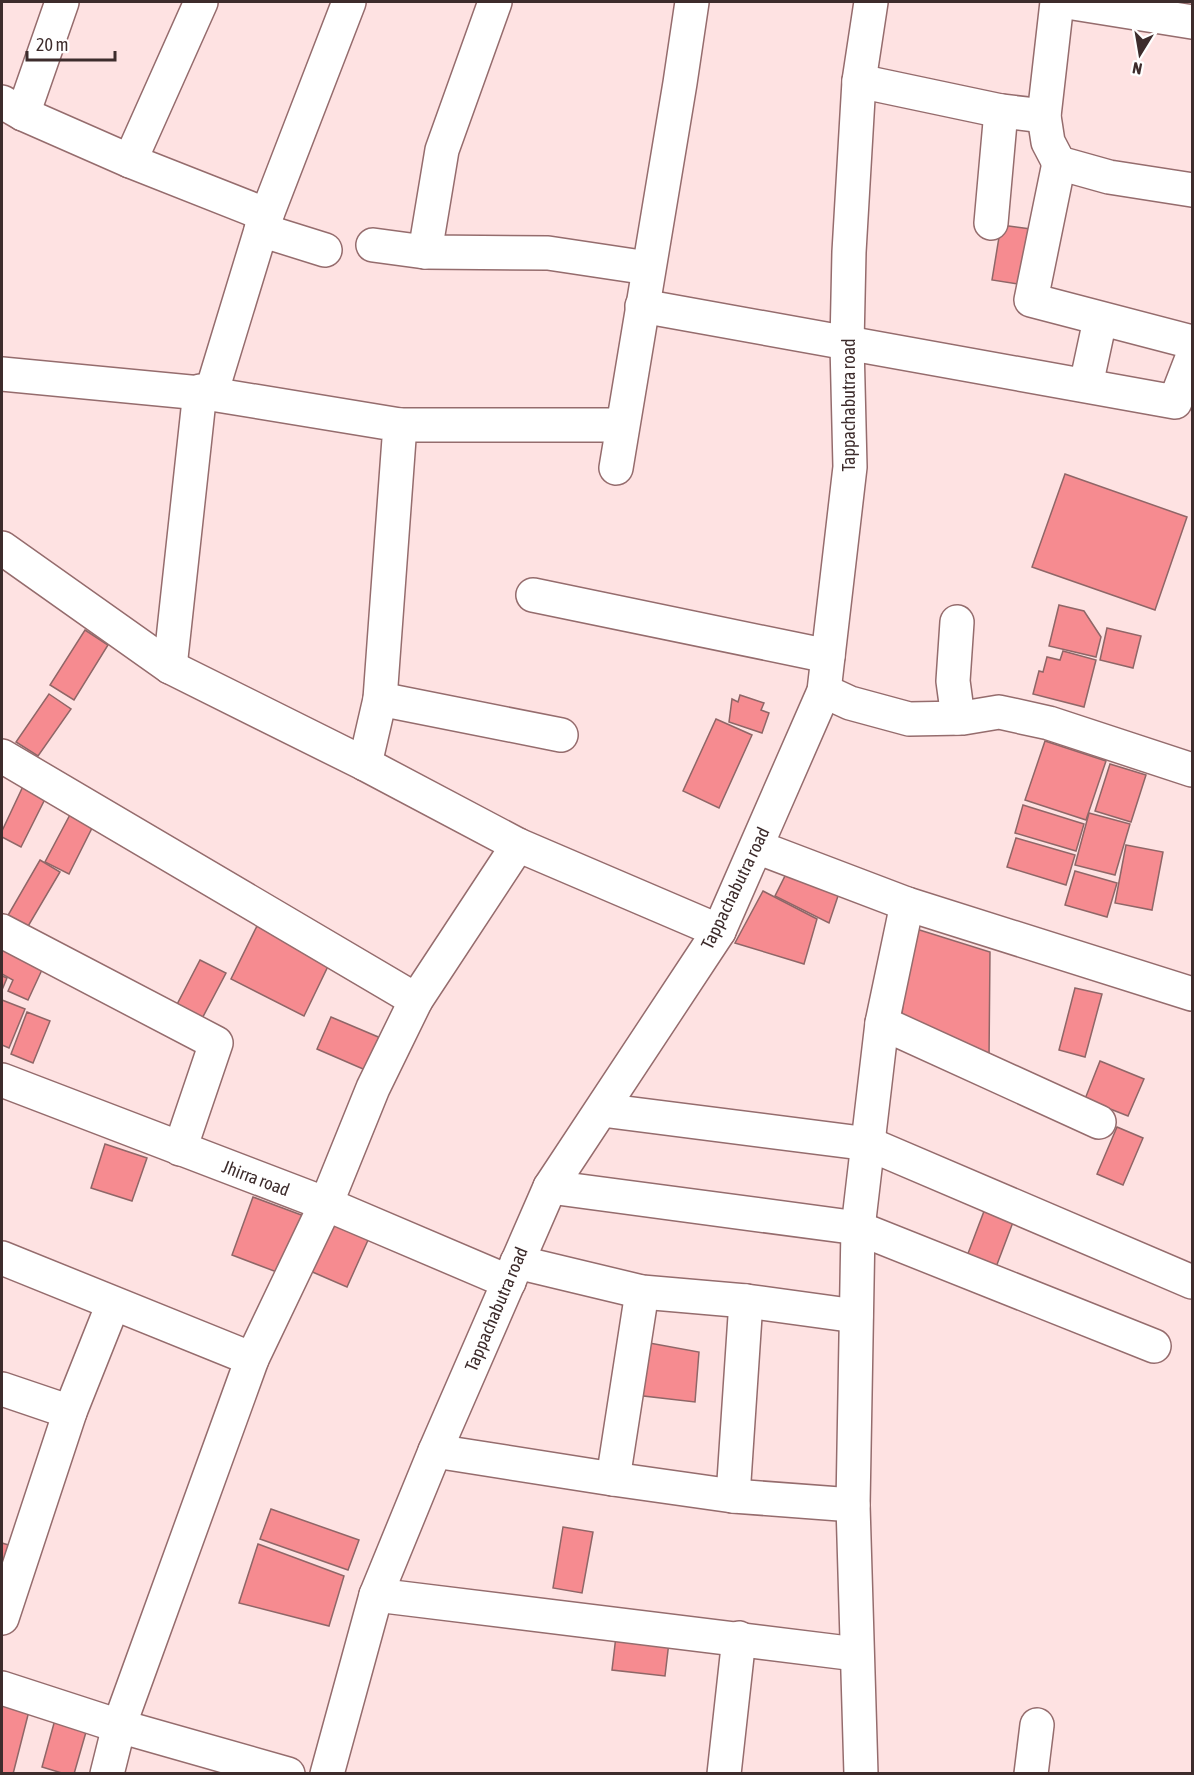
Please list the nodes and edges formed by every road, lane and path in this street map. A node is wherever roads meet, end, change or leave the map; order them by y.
1 (62, 2) edge
2 (201, 2) edge
3 (349, 2) edge
4 (495, 2) edge
5 (692, 2) edge
6 (870, 2) edge
7 (1057, 2) edge
8 (1067, 2) edge
9 (1192, 22) edge
10 (859, 81) junction
11 (12, 108) edge
12 (1001, 111) junction
13 (1044, 116) junction
14 (130, 161) junction
15 (1059, 163) junction
16 (1192, 190) edge
17 (264, 222) junction
18 (991, 223) dead end
19 (373, 245) dead end
20 (325, 250) dead end
21 (424, 252) junction
22 (648, 268) junction
23 (642, 306) junction
24 (1100, 320) junction
25 (1192, 342) edge
26 (847, 344) junction
27 (1192, 358) edge
28 (2, 374) edge
29 (1086, 385) junction
30 (205, 393) junction
31 (400, 425) junction
32 (622, 425) junction
33 (616, 468) dead end
34 (2, 548) edge
35 (533, 595) dead end
36 (957, 622) dead end
37 (828, 656) junction
38 (170, 667) junction
39 (824, 691) junction
40 (380, 699) junction
41 (958, 718) junction
42 (561, 735) dead end
43 (2, 756) edge
44 (365, 764) junction
45 (1192, 770) edge
46 (518, 845) junction
47 (757, 847) junction
48 (907, 904) junction
49 (2, 931) edge
50 (718, 931) junction
51 (1192, 994) edge
52 (416, 1000) junction
53 (882, 1023) junction
54 (2, 1080) edge
55 (602, 1110) junction
56 (1099, 1122) dead end
57 (869, 1144) junction
58 (180, 1149) junction
59 (550, 1187) junction
60 (326, 1204) junction
61 (858, 1228) junction
62 (2, 1258) edge
63 (513, 1272) junction
64 (1192, 1282) edge
65 (642, 1292) junction
66 (746, 1301) junction
67 (113, 1304) junction
68 (856, 1316) junction
69 (1154, 1346) dead end
70 (252, 1359) junction
71 (2, 1389) edge
72 (70, 1412) junction
73 (435, 1450) junction
74 (613, 1479) junction
75 (733, 1496) junction
76 (854, 1505) junction
77 (376, 1595) junction
78 (2, 1618) edge
79 (739, 1638) junction
80 (856, 1654) junction
81 (2, 1688) edge
82 (1037, 1725) dead end
83 (119, 1726) junction
84 (107, 1773) edge
85 (288, 1773) edge
86 (327, 1773) edge
87 (724, 1773) edge
88 (861, 1773) edge
89 (1031, 1773) edge

1 - 11 street
2 - 14 street
3 - 17 street
4 - 21 street
5 - 22 street
6 - 10 street, Tappachabutra road
7 - 13 street
8 - 9 street
10 - 12 street
10 - 26 street, Tappachabutra road
11 - 14 street
12 - 13 street
12 - 18 street
13 - 15 street
14 - 17 street
15 - 16 street
15 - 24 street
17 - 20 street
17 - 30 street
19 - 21 street
21 - 22 street
22 - 23 street
23 - 26 street
23 - 32 street
24 - 25 street
24 - 29 street
26 - 29 street
26 - 37 street, Tappachabutra road
27 - 29 street
28 - 30 street
30 - 31 street
30 - 38 street
31 - 32 street
31 - 40 street
32 - 33 street
34 - 38 street
35 - 37 street
36 - 41 street
37 - 39 street, Tappachabutra road
38 - 44 street
39 - 41 street
39 - 47 street, Tappachabutra road
40 - 42 street
40 - 44 street
41 - 45 street
43 - 52 street
44 - 46 street
46 - 50 street
46 - 52 street
47 - 48 street
47 - 50 street, Tappachabutra road
48 - 51 street
48 - 53 street
49 - 58 street
50 - 55 street, Tappachabutra road
52 - 60 street
53 - 56 street
53 - 57 street
54 - 58 street, Jhirra road
55 - 57 street
55 - 59 street, Tappachabutra road
57 - 61 street
57 - 64 street
58 - 60 street, Jhirra road
59 - 61 street
59 - 63 street, Tappachabutra road
60 - 63 street, Jhirra road
60 - 70 street
61 - 68 street
61 - 69 street
62 - 67 street
63 - 65 street, Jhirra road
63 - 73 street, Tappachabutra road
65 - 66 street, Jhirra road
65 - 74 street
66 - 68 street, Jhirra road
66 - 75 street
67 - 70 street
67 - 72 street
68 - 76 street
70 - 83 street
71 - 72 street
72 - 78 street
73 - 74 street
73 - 77 street, Tappachabutra road
74 - 75 street
75 - 76 street
76 - 80 street
77 - 79 street
77 - 86 street, Tappachabutra road
79 - 80 street
79 - 87 street
80 - 88 street
81 - 83 street
82 - 89 street
83 - 84 street
83 - 85 street

